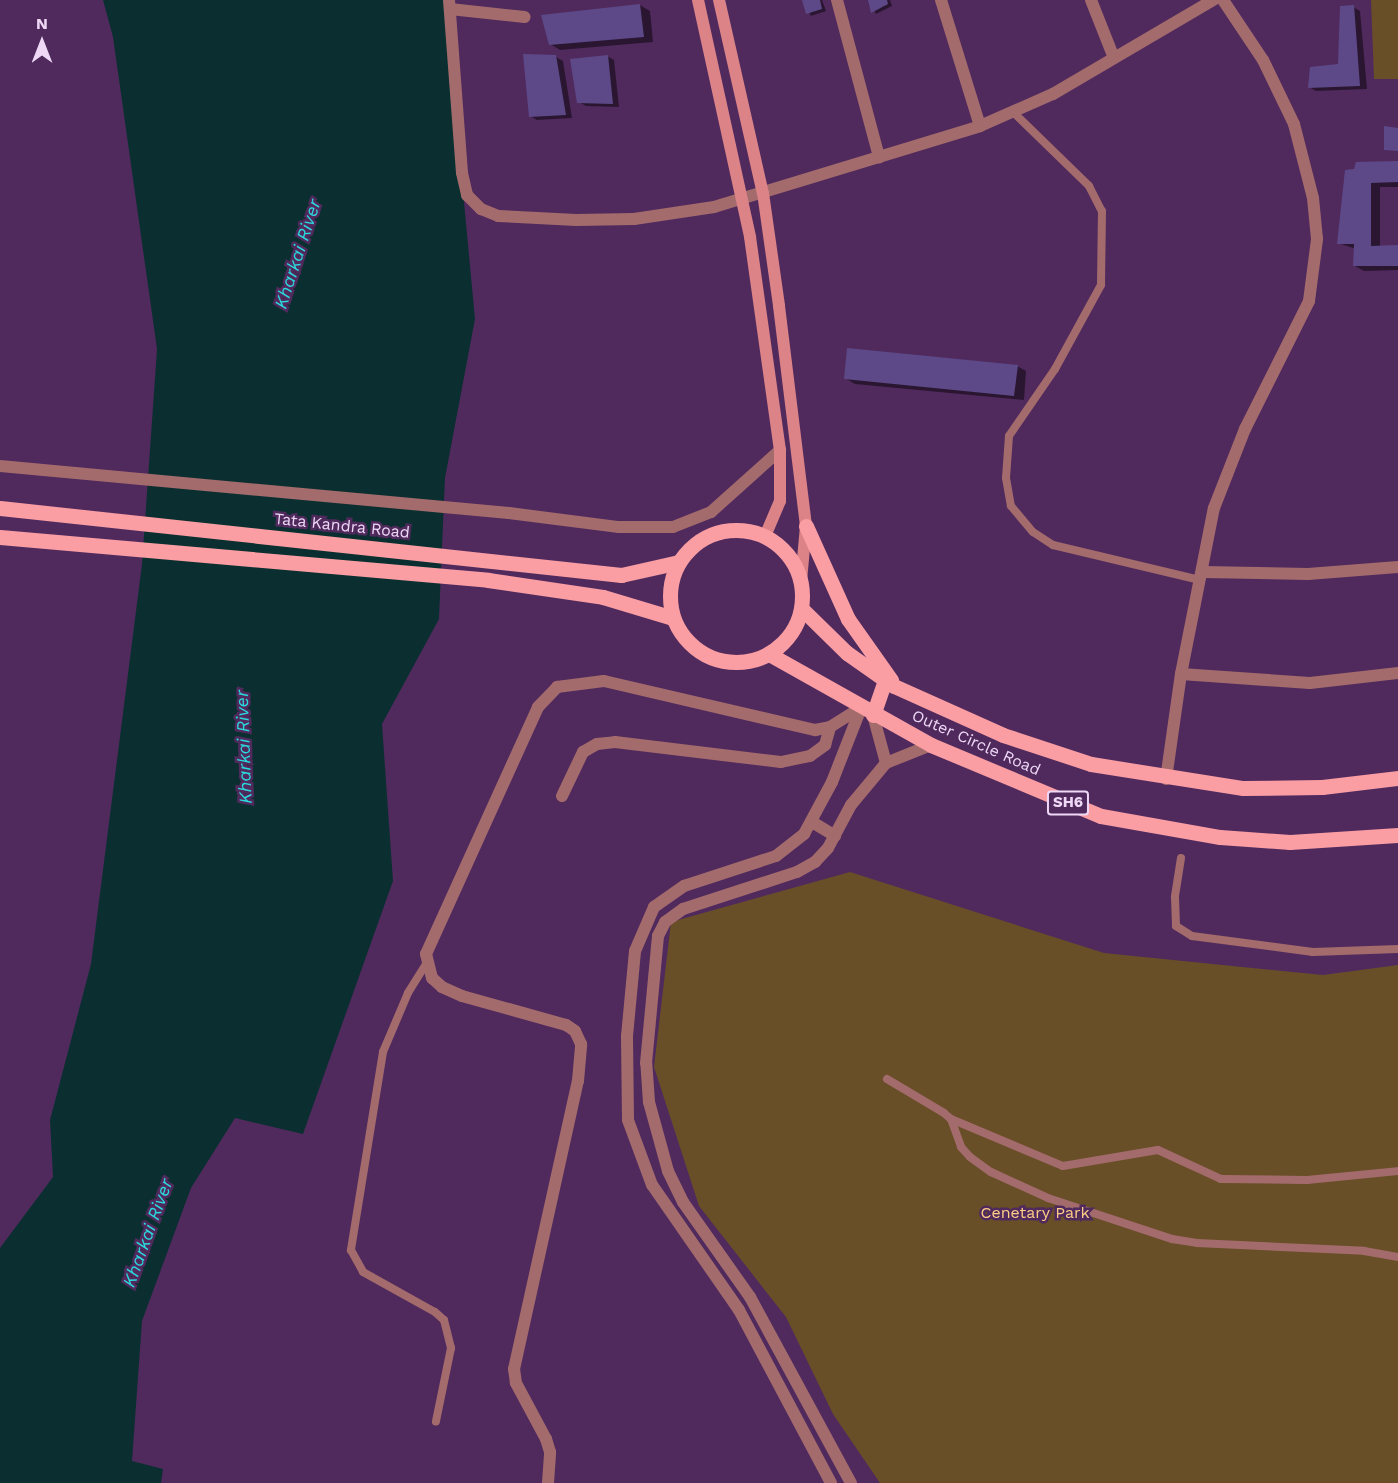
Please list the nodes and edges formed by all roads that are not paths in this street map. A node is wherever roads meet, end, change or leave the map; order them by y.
1 (698, 0) edge
2 (719, 0) edge
3 (837, 0) edge
4 (941, 0) edge
5 (1091, 0) edge
6 (1212, 0) edge
7 (1223, 0) edge
8 (450, 4) edge
9 (525, 16) dead end
10 (1114, 58) junction
11 (1013, 112) junction
12 (980, 126) junction
13 (879, 158) junction
14 (763, 193) junction
15 (742, 197) junction
16 (780, 450) junction
17 (0, 466) edge
18 (6, 509) edge
19 (806, 526) junction
20 (765, 536) junction
21 (6, 538) edge
22 (679, 562) junction
23 (1398, 567) edge
24 (1201, 576) junction
25 (801, 581) junction
26 (802, 609) junction
27 (673, 618) junction
28 (769, 654) junction
29 (1398, 673) edge
30 (1181, 674) junction
31 (889, 683) junction
32 (867, 711) junction
33 (830, 727) junction
34 (931, 745) junction
35 (886, 763) junction
36 (1166, 778) junction
37 (1398, 778) edge
38 (562, 796) dead end
39 (812, 822) junction
40 (1398, 834) edge
41 (835, 836) junction
42 (1181, 858) dead end
43 (1398, 949) edge
44 (426, 964) junction
45 (887, 1078) dead end
46 (951, 1119) junction
47 (1398, 1171) edge
48 (1398, 1257) edge
49 (436, 1421) dead end
50 (548, 1483) edge
51 (831, 1483) edge
52 (851, 1483) edge

1 - 15 main road
2 - 14 main road
3 - 13 street
4 - 12 street
5 - 10 street
6 - 10 street
7 - 24 street
8 - 9 street
8 - 15 street
10 - 11 street
11 - 12 street
11 - 24 lane
12 - 13 street
13 - 14 street
14 - 15 street
14 - 19 main road
15 - 16 main road
16 - 17 street
16 - 20 main road
18 - 22 main road, Tata Kandra Road
19 - 25 main road
19 - 31 main road
20 - 22 main road
20 - 25 main road
21 - 27 main road
22 - 27 main road
23 - 24 street
24 - 30 street
25 - 26 main road
26 - 28 main road
26 - 31 main road
27 - 28 main road
28 - 32 main road, Outer Circle Road / SH6
29 - 30 street
30 - 36 street
31 - 32 main road
31 - 36 main road
32 - 33 street
32 - 34 main road, Outer Circle Road / SH6
32 - 35 street
32 - 39 street
33 - 38 street
33 - 44 street
34 - 35 street
34 - 40 main road, Outer Circle Road / SH6
35 - 41 street
36 - 37 main road
39 - 41 street
39 - 51 street
41 - 52 street
42 - 43 lane
44 - 49 lane
44 - 50 street
45 - 46 lane
46 - 47 lane
46 - 48 lane

